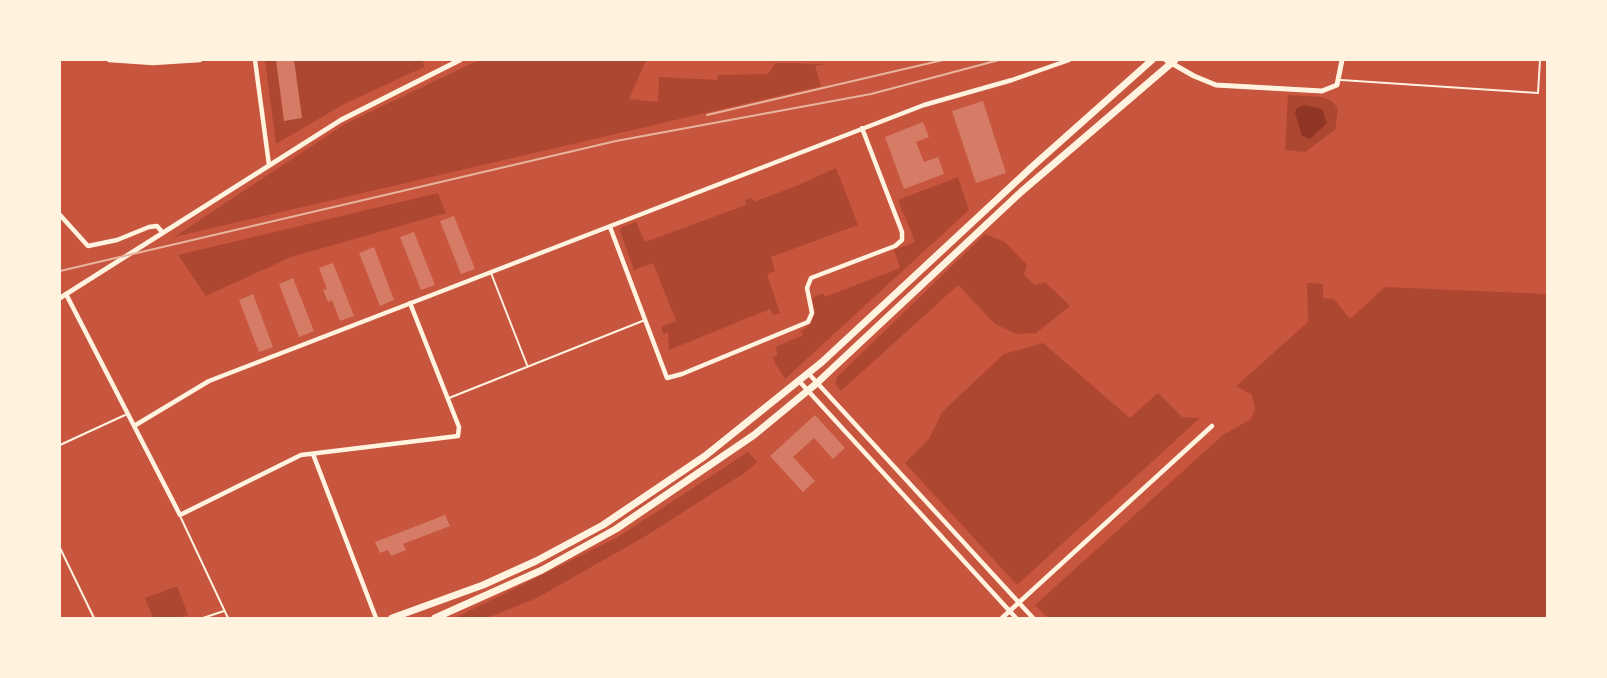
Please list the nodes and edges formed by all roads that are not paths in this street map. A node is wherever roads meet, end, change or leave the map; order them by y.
1 (109, 60) edge
2 (200, 60) edge
3 (255, 60) edge
4 (460, 60) edge
5 (1069, 60) edge
6 (1152, 60) edge
7 (1342, 60) edge
8 (1540, 60) edge
9 (1171, 61) edge
10 (1341, 80) junction
11 (862, 128) junction
12 (269, 165) junction
13 (60, 215) edge
14 (610, 227) junction
15 (162, 232) junction
16 (491, 273) junction
17 (62, 296) edge
18 (410, 303) junction
19 (645, 320) junction
20 (528, 366) junction
21 (809, 374) junction
22 (800, 382) junction
23 (817, 383) junction
24 (809, 391) junction
25 (448, 398) junction
26 (127, 414) junction
27 (134, 426) junction
28 (1212, 426) dead end
29 (60, 445) edge
30 (313, 454) junction
31 (180, 515) junction
32 (60, 548) edge
33 (1019, 603) junction
34 (225, 611) junction
35 (1010, 612) junction
36 (94, 618) edge
37 (203, 618) edge
38 (228, 618) edge
39 (376, 618) edge
40 (392, 618) edge
41 (435, 618) edge
42 (1002, 618) edge
43 (1016, 618) edge
44 (1033, 618) edge

1 - 2 street
3 - 12 street
4 - 12 street
5 - 11 street
6 - 21 main road
7 - 10 street
8 - 10 lane
9 - 10 street
9 - 23 main road
11 - 14 street
11 - 19 street
12 - 15 street
13 - 15 street
14 - 16 street
14 - 19 street
15 - 17 street
16 - 18 street
16 - 20 lane
17 - 26 street
18 - 25 street
18 - 27 street
19 - 20 lane
20 - 25 lane
21 - 22 main road
21 - 23 street
22 - 24 street
22 - 40 main road
23 - 24 main road
23 - 33 street
24 - 35 street
24 - 41 main road
25 - 30 street
26 - 27 street
26 - 29 lane
27 - 31 street
28 - 33 street
30 - 31 street
30 - 39 street
31 - 34 lane
32 - 36 lane
33 - 35 street
33 - 44 street
34 - 37 lane
34 - 38 lane
35 - 42 street
35 - 43 street

